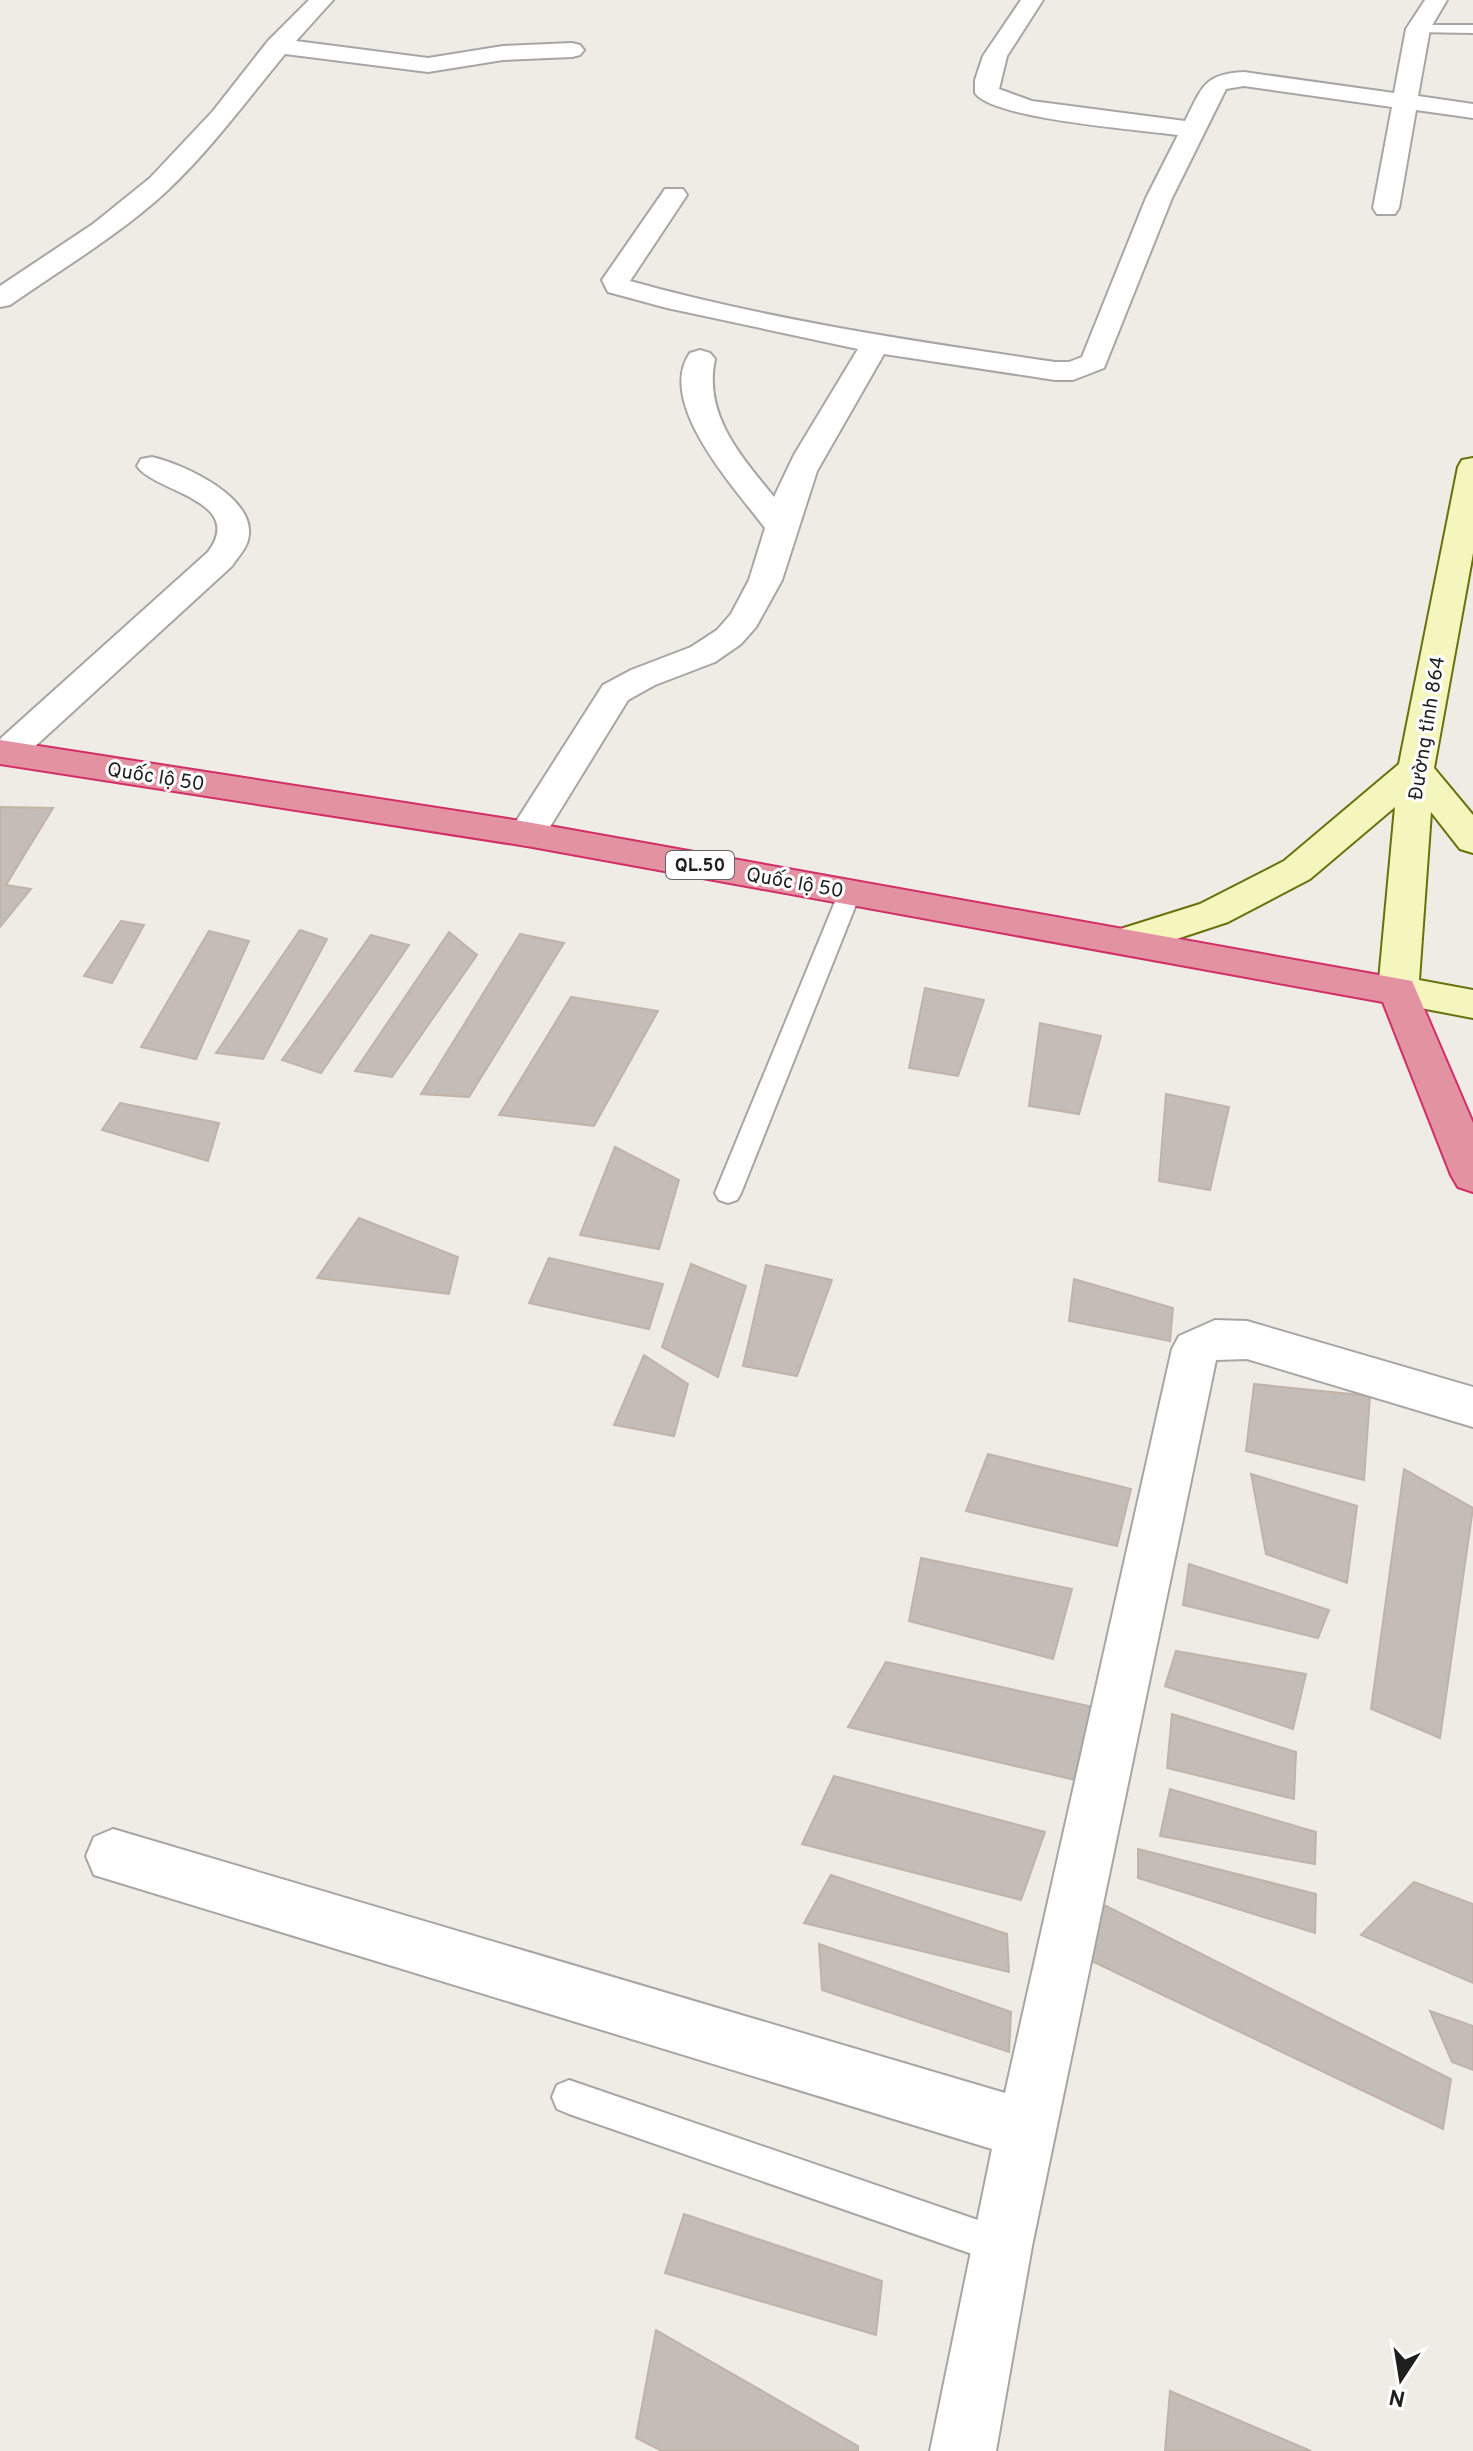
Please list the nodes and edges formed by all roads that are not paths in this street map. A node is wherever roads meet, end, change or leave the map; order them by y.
1 (322, 0) edge
2 (1032, 0) edge
3 (1436, 0) edge
4 (1418, 29) junction
5 (1473, 29) edge
6 (276, 46) junction
7 (572, 50) dead end
8 (1405, 100) junction
9 (1473, 111) edge
10 (1194, 130) junction
11 (674, 195) dead end
12 (1386, 208) dead end
13 (0, 299) edge
14 (875, 344) junction
15 (700, 359) dead end
16 (152, 466) dead end
17 (1473, 467) edge
18 (780, 526) junction
19 (3, 752) edge
20 (1416, 769) junction
21 (527, 834) junction
22 (1473, 840) edge
23 (850, 892) junction
24 (1128, 941) junction
25 (1398, 991) junction
26 (1473, 1004) edge
27 (1473, 1175) edge
28 (728, 1193) dead end
29 (1473, 1407) edge
30 (113, 1856) dead end
31 (569, 2097) dead end
32 (1026, 2129) junction
33 (1001, 2246) junction
34 (963, 2451) edge

1 - 6 street
2 - 10 street
3 - 4 street
4 - 5 lane
4 - 8 street
6 - 7 street
6 - 13 street
8 - 9 street
8 - 10 street
8 - 12 street
10 - 14 street
11 - 14 street
14 - 18 street
15 - 18 street
16 - 19 street
17 - 20 main road, Đường tỉnh 864
18 - 21 street
19 - 21 highway, Quốc lộ 50 / QL.50
20 - 22 main road
20 - 24 main road
20 - 25 main road, Đường tỉnh 864
21 - 23 highway, Quốc lộ 50 / QL.50
23 - 24 highway, Quốc lộ 50 / QL.50
23 - 28 lane
24 - 25 highway, Quốc lộ 50 / QL.50
25 - 26 main road
25 - 27 highway
29 - 32 street
30 - 32 street
31 - 33 lane
32 - 33 street
33 - 34 street

